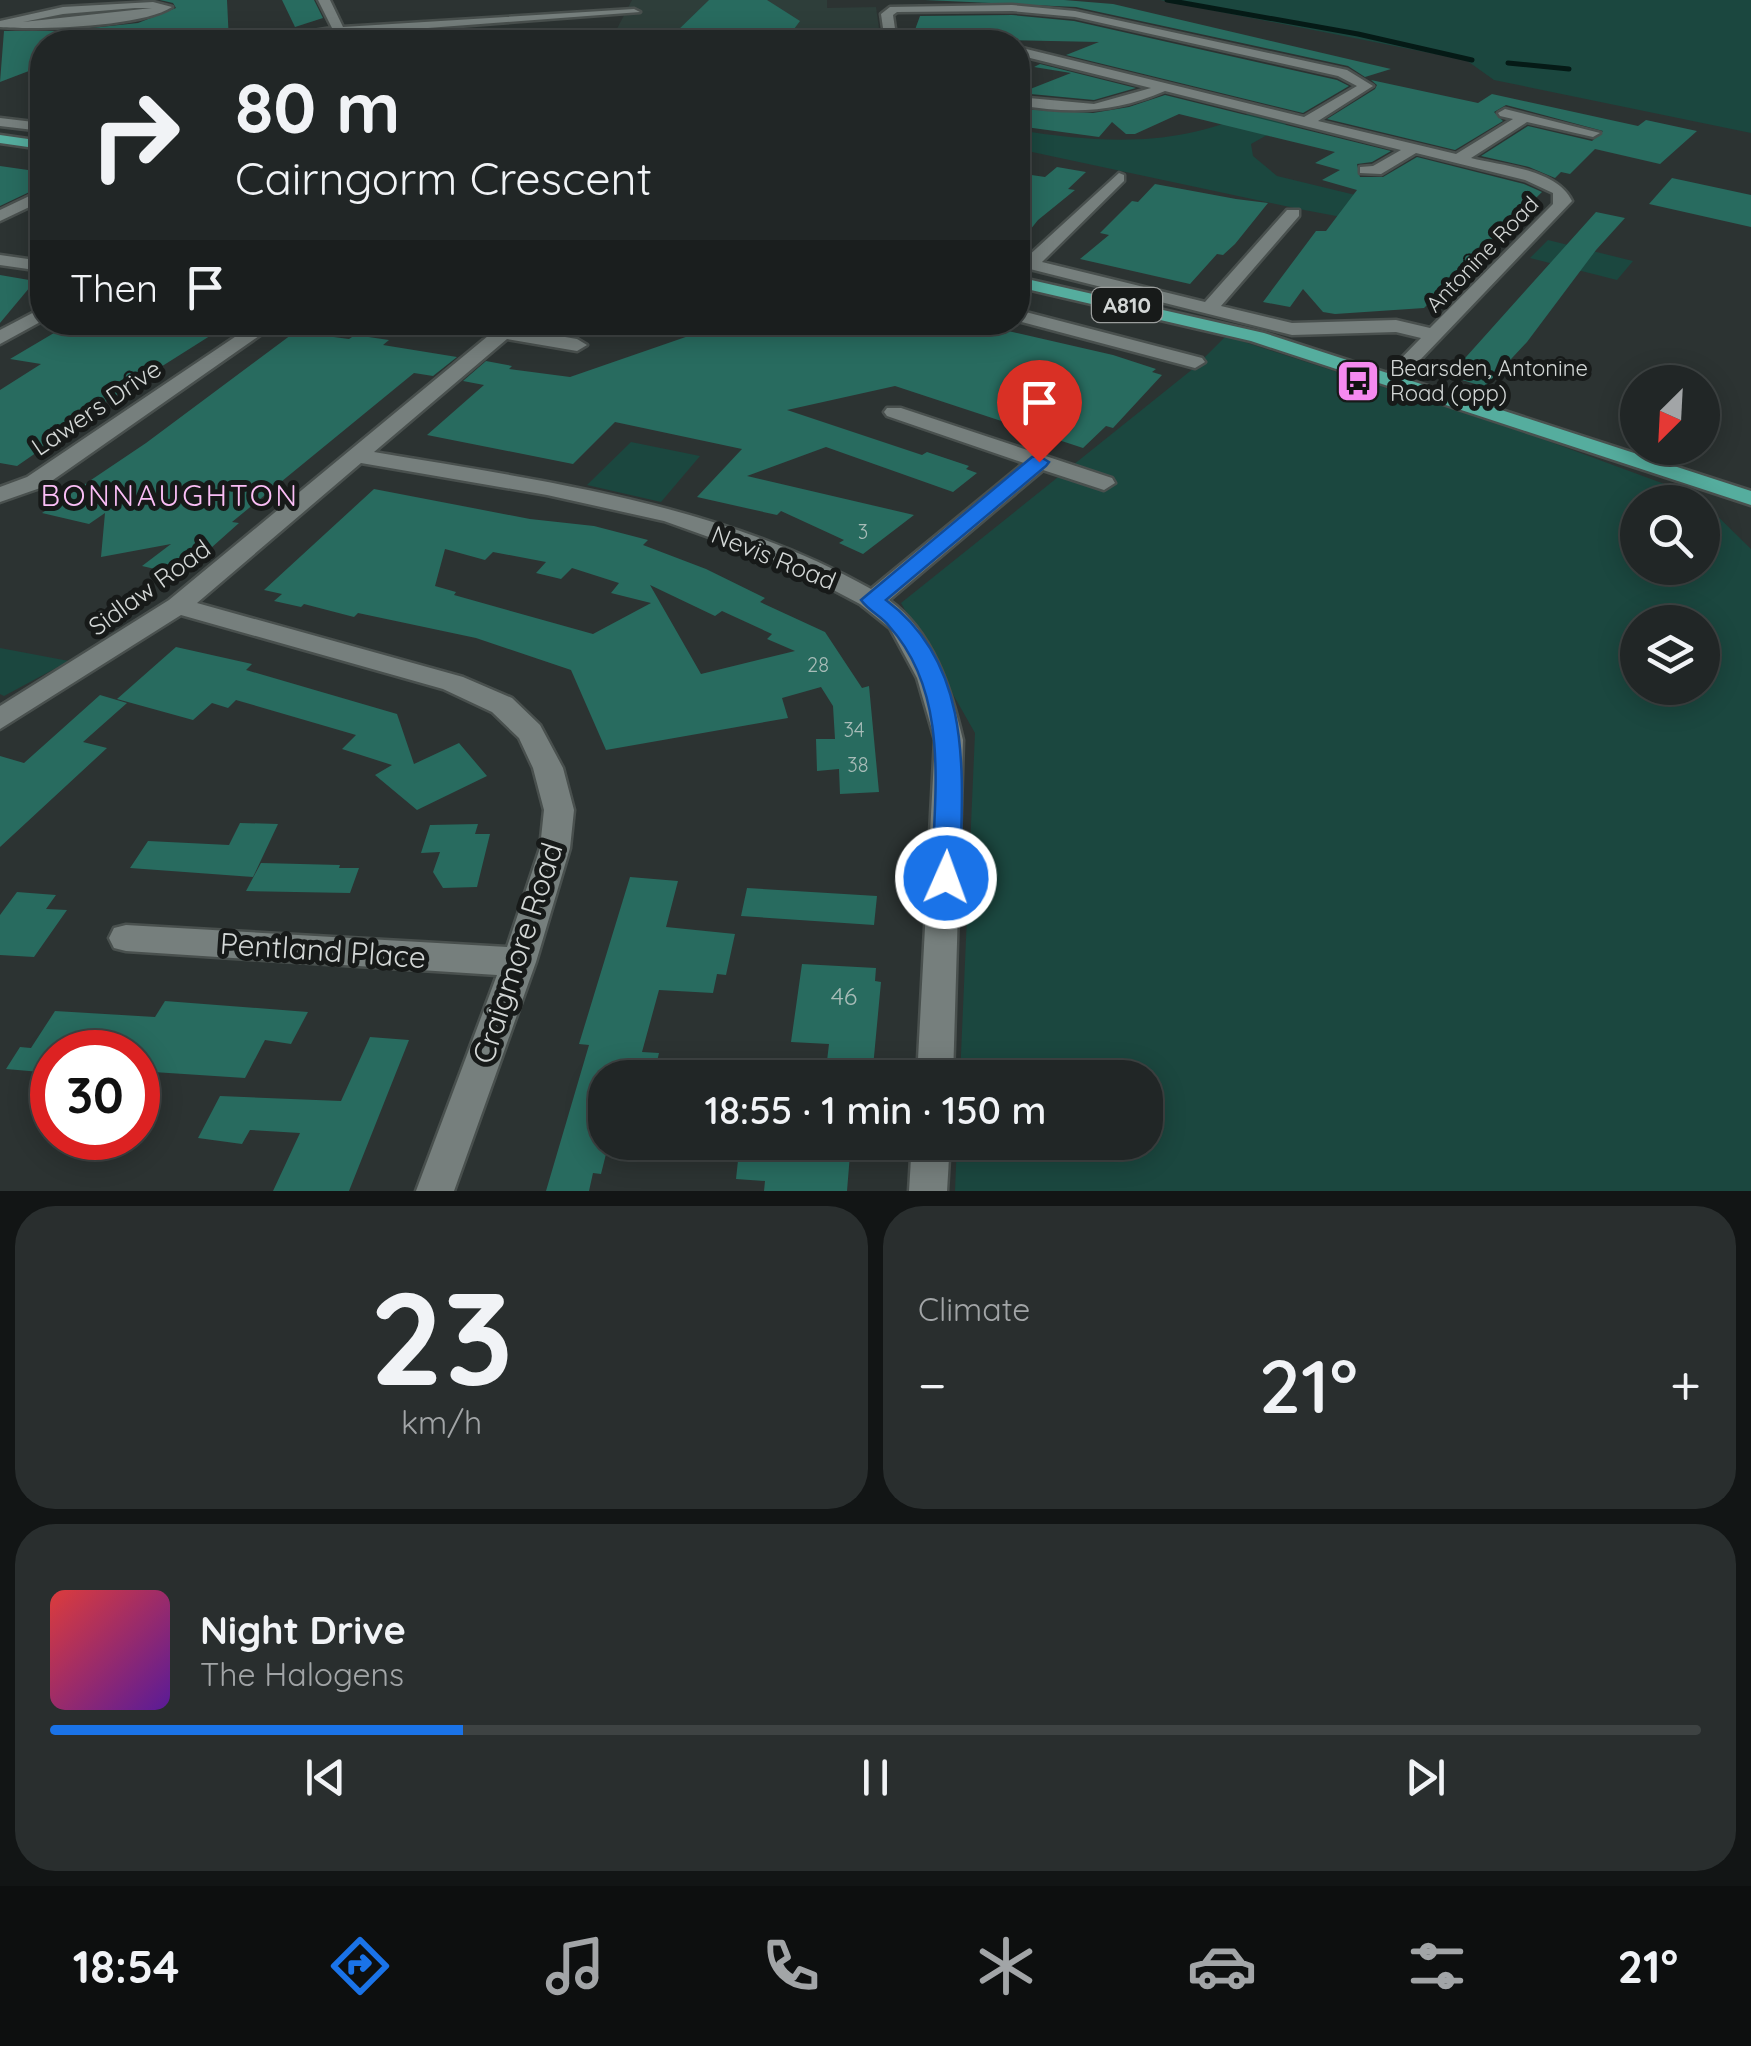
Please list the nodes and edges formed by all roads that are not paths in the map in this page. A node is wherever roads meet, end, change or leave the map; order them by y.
1 (324, 0) edge
2 (932, 4) edge
3 (634, 12) dead end
4 (542, 20) junction
5 (5, 24) edge
6 (339, 30) joint
7 (543, 30) edge
8 (889, 30) edge
9 (1030, 55) edge
10 (1166, 86) junction
11 (1030, 102) edge
12 (1505, 112) dead end
13 (1524, 117) junction
14 (0, 122) edge
15 (1307, 122) junction
16 (30, 126) edge
17 (1592, 133) dead end
18 (0, 140) edge
19 (30, 144) edge
20 (1414, 148) junction
21 (1458, 160) junction
22 (1364, 170) dead end
23 (1119, 178) dead end
24 (30, 202) edge
25 (1293, 213) dead end
26 (0, 216) edge
27 (0, 260) edge
28 (1030, 261) edge
29 (30, 264) edge
30 (1030, 271) edge
31 (1030, 271) edge
32 (1210, 307) junction
33 (1030, 319) edge
34 (30, 321) edge
35 (251, 335) edge
36 (500, 335) edge
37 (521, 335) edge
38 (1434, 335) junction
39 (0, 338) edge
40 (576, 345) dead end
41 (1195, 362) dead end
42 (1391, 379) junction
43 (894, 412) dead end
44 (358, 456) junction
45 (1039, 462) junction
46 (1104, 483) dead end
47 (0, 496) edge
48 (1751, 498) edge
49 (872, 600) junction
50 (178, 606) junction
51 (0, 718) edge
52 (126, 938) dead end
53 (519, 962) junction
54 (936, 1060) edge
55 (930, 1160) edge
56 (435, 1191) edge
57 (928, 1191) edge

1 - 6 street
2 - 8 street
2 - 15 street
3 - 4 street
4 - 6 street
4 - 7 street
5 - 5 street
9 - 10 street, Antonine Road
10 - 11 street
10 - 15 street, Antonine Road
12 - 13 street
13 - 17 street
13 - 21 street
14 - 16 street
15 - 20 street, Antonine Road
18 - 19 main road
20 - 21 street, Antonine Road
20 - 22 street
21 - 38 street, Antonine Road
23 - 28 street
24 - 26 street
25 - 32 street
27 - 29 street
30 - 32 street
31 - 42 main road, A810
32 - 38 street
33 - 41 street
34 - 39 street
35 - 47 street, Lawers Drive
36 - 44 street, Sidlaw Road
37 - 40 street
38 - 42 street, Antonine Road
42 - 48 main road, A810
43 - 45 street
44 - 49 street, Nevis Road
44 - 50 street, Sidlaw Road
45 - 46 street
45 - 49 street
49 - 54 street, Nevis Road
50 - 51 street, Sidlaw Road
50 - 53 street, Craigmore Road
52 - 53 street, Pentland Place
53 - 56 street, Craigmore Road
55 - 57 street

